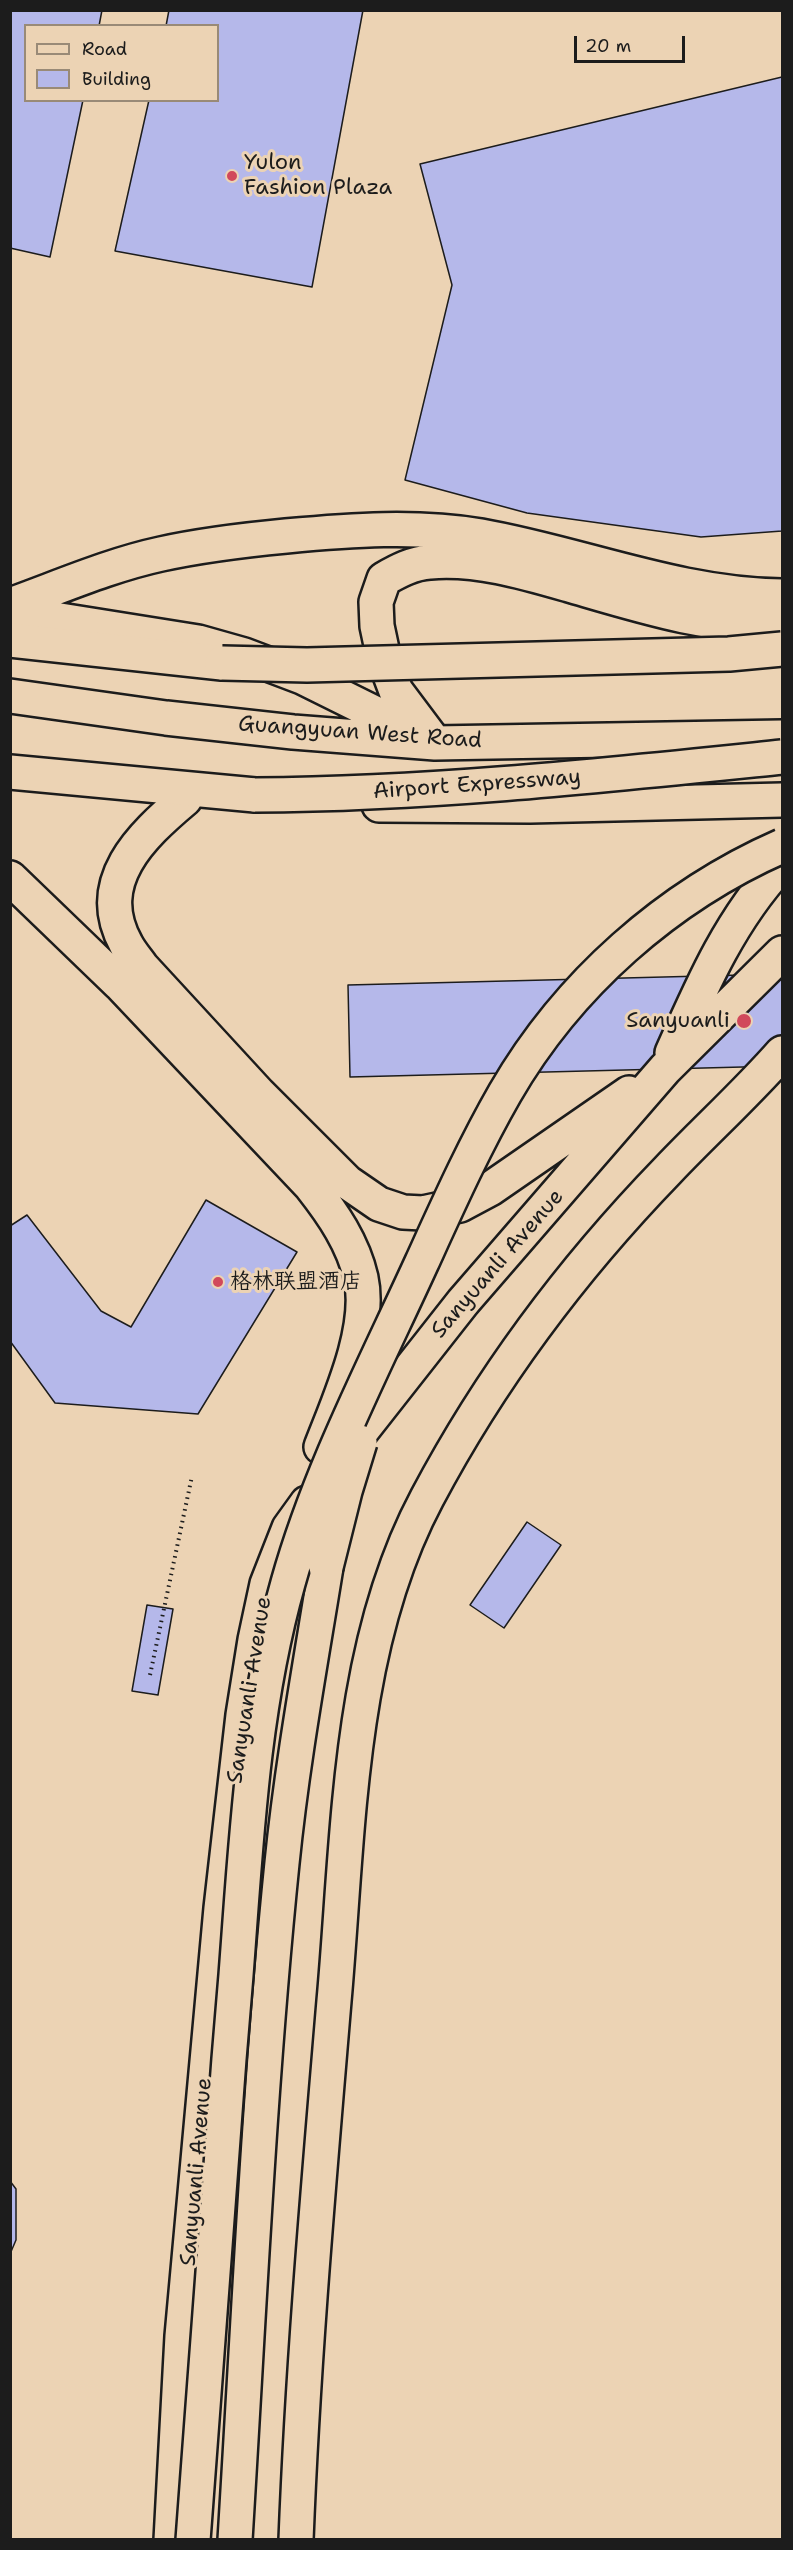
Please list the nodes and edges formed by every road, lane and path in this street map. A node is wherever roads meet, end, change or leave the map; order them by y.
1 (783, 596) edge
2 (10, 605) edge
3 (10, 612) edge
4 (783, 626) edge
5 (10, 640) edge
6 (783, 649) edge
7 (10, 661) edge
8 (222, 663) junction
9 (10, 696) edge
10 (783, 737) edge
11 (435, 743) junction
12 (783, 757) edge
13 (10, 772) edge
14 (10, 782) edge
15 (178, 794) junction
16 (783, 800) edge
17 (783, 846) edge
18 (783, 864) edge
19 (10, 878) edge
20 (783, 953) edge
21 (783, 1053) edge
22 (783, 1064) edge
23 (665, 1069) junction
24 (768, 1079) edge
25 (432, 1240) junction
26 (192, 1476) dead end
27 (289, 1528) junction
28 (150, 1675) dead end
29 (171, 2540) edge
30 (193, 2540) edge
31 (235, 2540) edge
32 (296, 2540) edge

1 - 2 main road
3 - 11 main road
4 - 11 main road
5 - 8 main road
6 - 8 main road, bridge
7 - 8 main road
9 - 11 main road, Guangyuan West Road
10 - 11 main road, Guangyuan West Road
12 - 15 main road, Airport Expressway, bridge
13 - 15 main road
14 - 15 main road
15 - 16 main road
15 - 23 main road
17 - 25 main road, bridge
18 - 23 main road
19 - 27 main road
20 - 23 main road, Sanyuanli Avenue
21 - 24 main road
22 - 24 main road
23 - 27 main road, Sanyuanli Avenue
24 - 32 main road
25 - 30 main road, bridge
25 - 31 main road, bridge
26 - 28 path
27 - 29 main road, Sanyuanli Avenue

